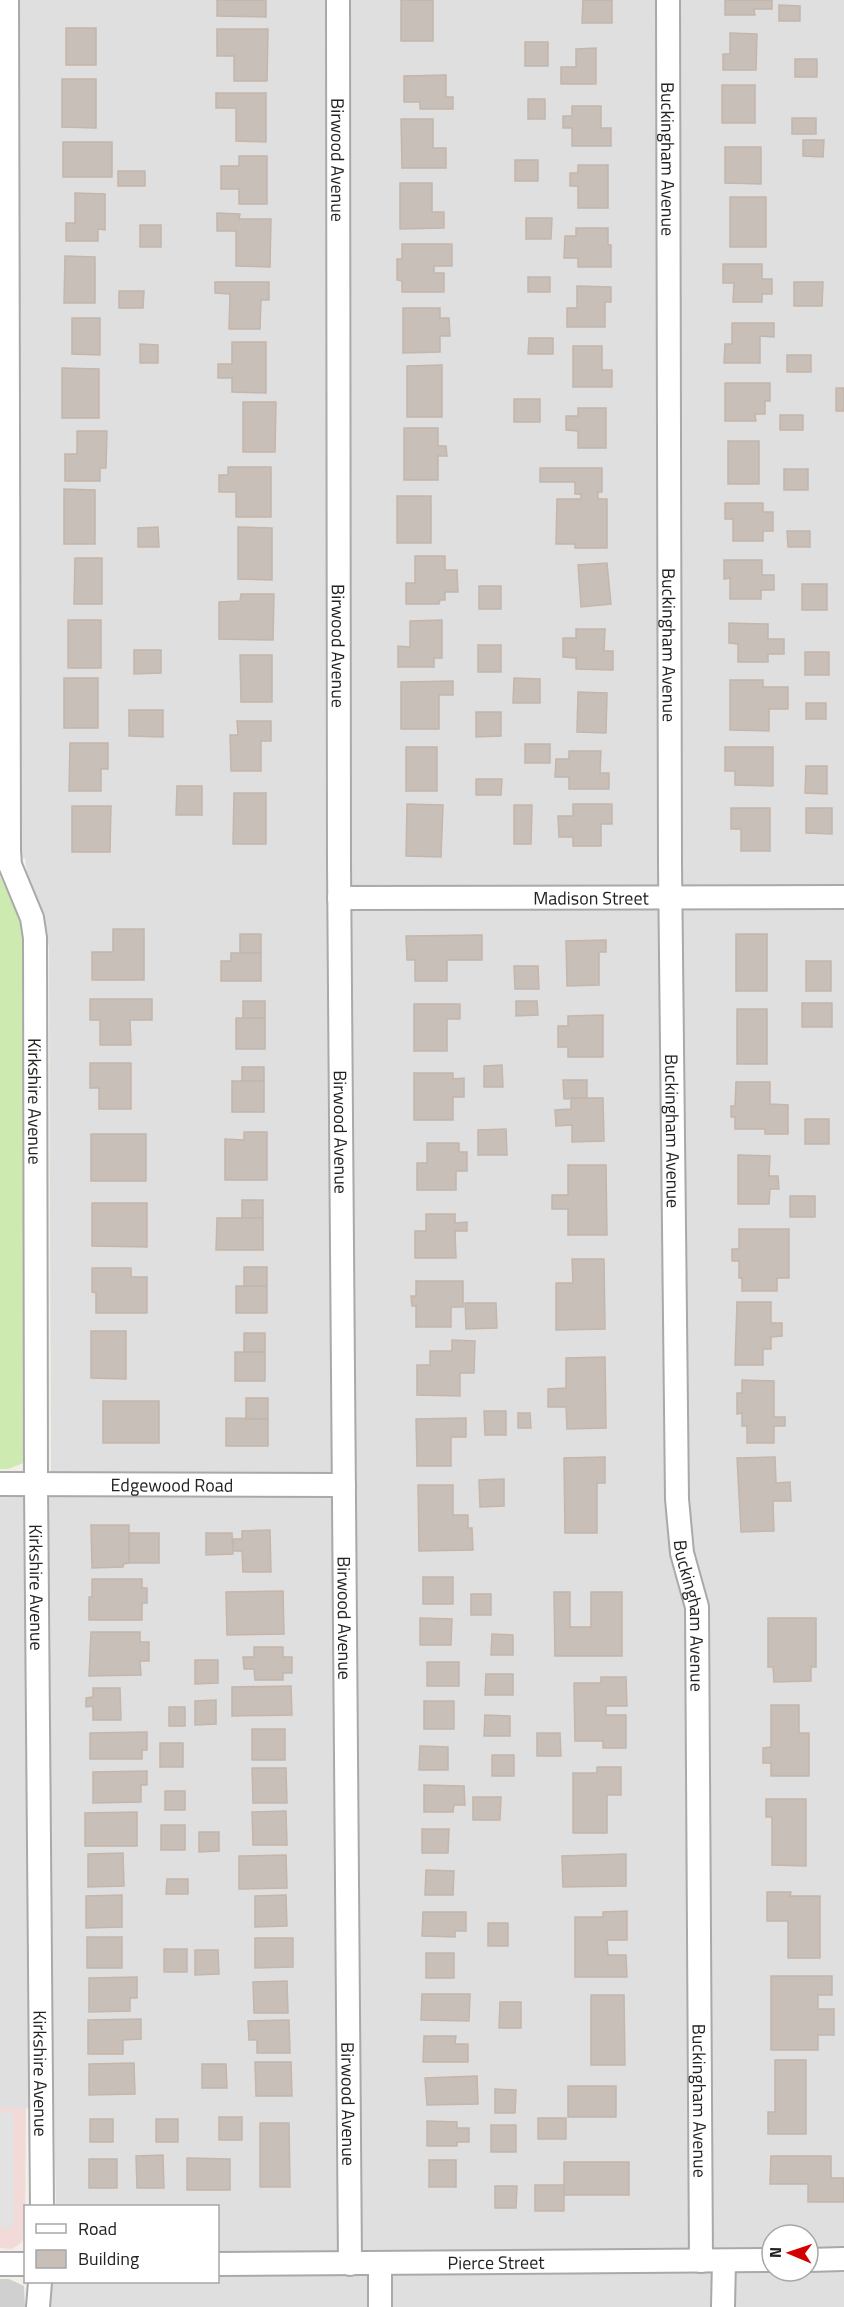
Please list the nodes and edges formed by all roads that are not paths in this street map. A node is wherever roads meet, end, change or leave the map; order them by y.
1 (7, 0) edge
2 (338, 0) edge
3 (668, 0) edge
4 (844, 897) edge
5 (339, 898) junction
6 (670, 898) junction
7 (0, 1484) edge
8 (36, 1485) junction
9 (344, 1485) junction
10 (42, 2205) edge
11 (844, 2259) edge
12 (760, 2260) edge
13 (820, 2260) edge
14 (701, 2261) junction
15 (724, 2261) junction
16 (0, 2264) edge
17 (24, 2264) edge
18 (219, 2264) edge
19 (350, 2264) junction
20 (380, 2264) junction
21 (40, 2283) edge
22 (38, 2307) edge
23 (380, 2307) edge
24 (723, 2307) edge

1 - 8 street, Kirkshire Avenue
2 - 5 street, Birwood Avenue
3 - 6 street, Buckingham Avenue
4 - 6 street, Madison Street
5 - 6 street, Madison Street
5 - 9 street, Birwood Avenue
6 - 14 street, Buckingham Avenue
7 - 8 street, Edgewood Road
8 - 9 street, Edgewood Road
8 - 10 street, Kirkshire Avenue
9 - 19 street, Birwood Avenue
11 - 13 street
12 - 15 street, Pierce Street
14 - 15 street, Pierce Street
14 - 20 street, Pierce Street
15 - 24 street
16 - 17 street
18 - 19 street, Pierce Street
19 - 20 street, Pierce Street
20 - 23 street
21 - 22 street

